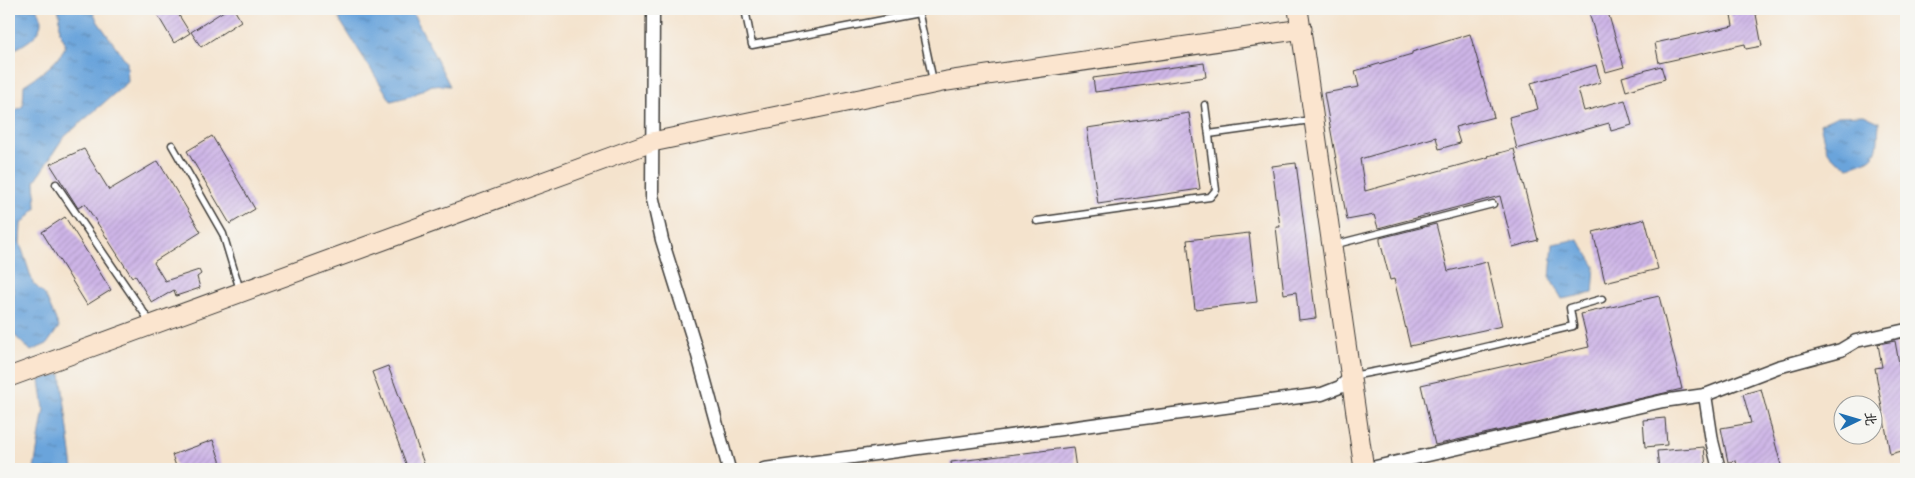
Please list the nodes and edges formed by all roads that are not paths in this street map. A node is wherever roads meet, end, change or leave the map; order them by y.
1 (653, 9) edge
2 (745, 9) edge
3 (1298, 9) edge
4 (918, 11) edge
5 (1302, 29) junction
6 (933, 84) junction
7 (1205, 104) dead end
8 (1314, 119) junction
9 (1208, 134) junction
10 (652, 142) junction
11 (172, 144) dead end
12 (56, 184) dead end
13 (1493, 204) dead end
14 (1038, 221) dead end
15 (1332, 246) junction
16 (240, 292) junction
17 (1602, 299) dead end
18 (152, 324) junction
19 (1906, 330) edge
20 (9, 377) edge
21 (1350, 377) junction
22 (1704, 395) junction
23 (729, 469) edge
24 (764, 469) edge
25 (1365, 469) edge
26 (1719, 469) edge

1 - 10 street
2 - 4 lane
3 - 5 street
4 - 6 lane
5 - 6 street
5 - 8 street
6 - 10 street
7 - 9 lane
8 - 9 lane
8 - 15 street
9 - 14 lane
10 - 16 street
10 - 23 street
11 - 16 lane
12 - 18 lane
13 - 15 lane
15 - 21 street
16 - 18 street
17 - 21 lane
18 - 20 street
19 - 22 street
21 - 24 street
21 - 25 street
22 - 25 street
22 - 26 street

